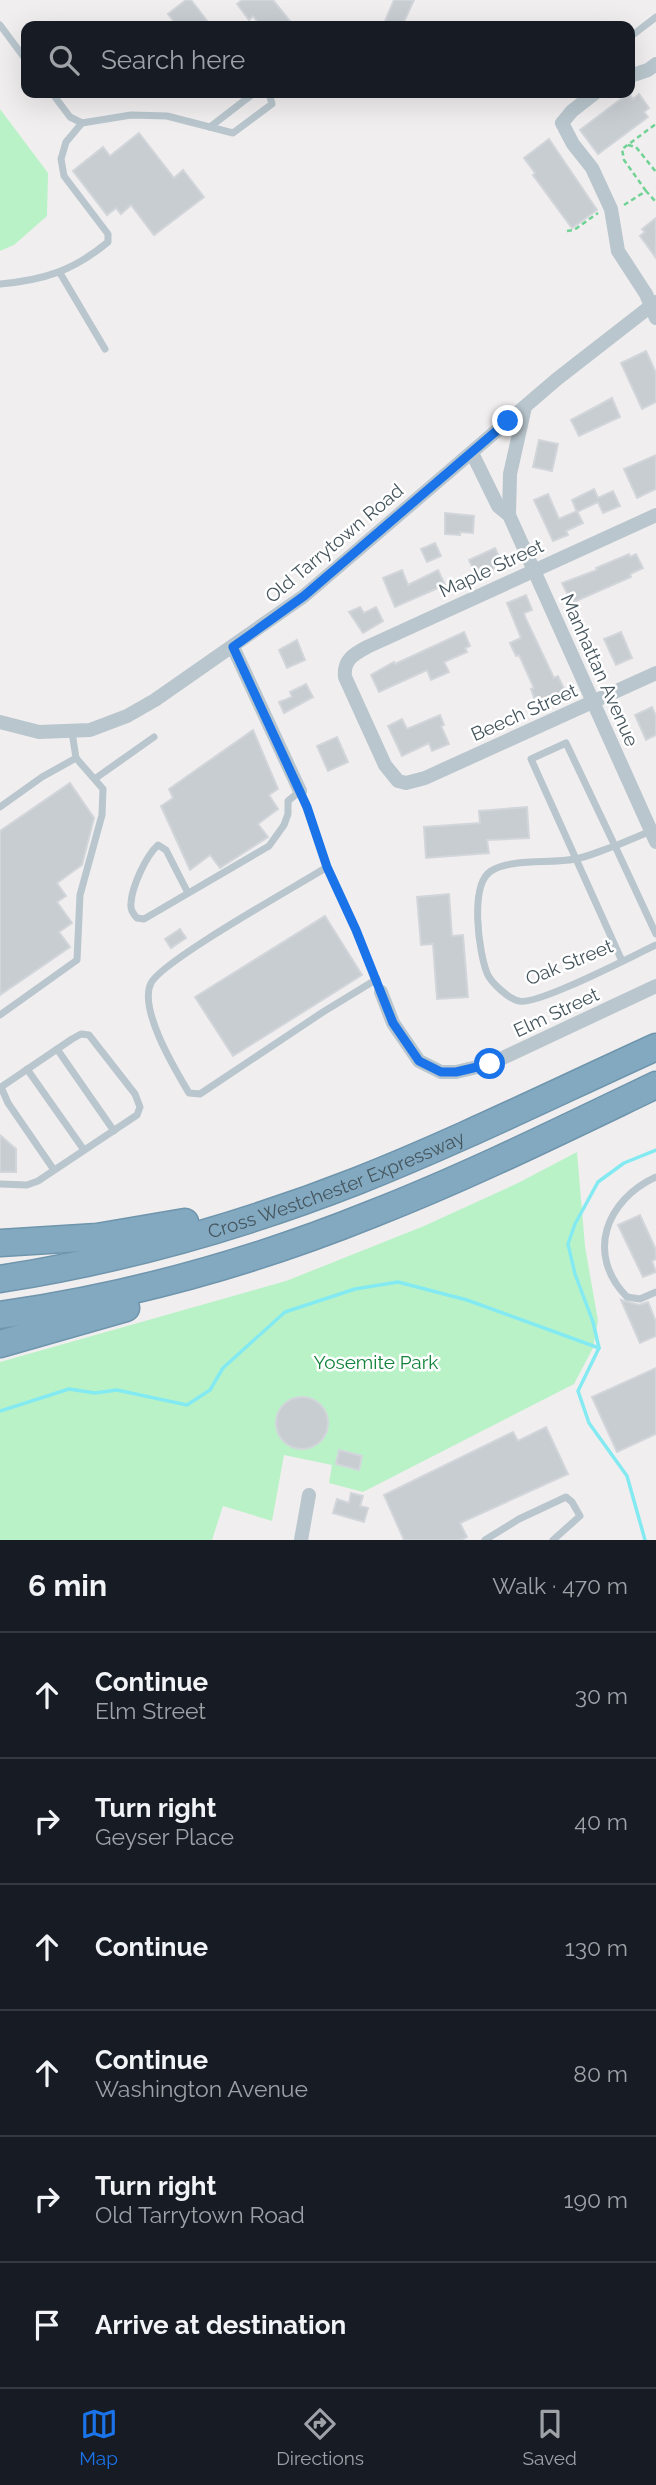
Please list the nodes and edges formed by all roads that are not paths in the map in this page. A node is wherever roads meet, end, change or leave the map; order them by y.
1 (656, 17) edge
2 (0, 25) edge
3 (635, 33) edge
4 (21, 53) edge
5 (656, 65) edge
6 (635, 73) edge
7 (56, 98) edge
8 (248, 98) edge
9 (270, 98) edge
10 (589, 98) edge
11 (82, 123) junction
12 (210, 127) junction
13 (60, 273) junction
14 (0, 284) edge
15 (654, 308) edge
16 (105, 349) dead end
17 (525, 407) junction
18 (495, 432) junction
19 (472, 453) junction
20 (514, 453) junction
21 (509, 515) junction
22 (656, 515) edge
23 (533, 570) junction
24 (233, 647) junction
25 (656, 673) edge
26 (594, 701) junction
27 (0, 722) edge
28 (72, 732) junction
29 (154, 737) dead end
30 (76, 758) junction
31 (96, 778) junction
32 (406, 783) joint
33 (300, 791) junction
34 (0, 807) edge
35 (654, 834) edge
36 (615, 846) junction
37 (575, 859) junction
38 (327, 867) junction
39 (188, 893) junction
40 (656, 934) edge
41 (656, 945) edge
42 (622, 961) junction
43 (379, 985) junction
44 (656, 986) edge
45 (0, 1015) edge
46 (656, 1047) edge
47 (57, 1049) junction
48 (27, 1069) junction
49 (656, 1085) edge
50 (114, 1130) junction
51 (85, 1150) junction
52 (54, 1170) junction
53 (656, 1177) edge
54 (357, 1181) junction
55 (0, 1184) edge
56 (370, 1215) junction
57 (0, 1242) edge
58 (0, 1279) edge
59 (656, 1292) edge
60 (0, 1315) edge
61 (0, 1344) edge
62 (309, 1495) dead end
63 (301, 1540) edge
64 (485, 1540) edge
65 (553, 1540) edge

1 - 3 lane
2 - 4 lane
5 - 6 street
7 - 11 lane
8 - 12 lane
9 - 12 lane
10 - 15 street
11 - 12 lane
11 - 13 lane
13 - 14 lane
13 - 16 lane
15 - 17 street, Old Tarrytown Road
17 - 18 street, Old Tarrytown Road
17 - 20 street, Manhattan Avenue
18 - 19 street, Old Tarrytown Road
18 - 20 street
19 - 21 street, Manhattan Avenue
19 - 24 street, Old Tarrytown Road
20 - 21 street, Manhattan Avenue
21 - 23 street, Manhattan Avenue
22 - 23 street, Maple Street
23 - 26 street, Manhattan Avenue
23 - 32 street, Maple Street
24 - 28 street, Old Tarrytown Road
24 - 33 street
25 - 26 street, Beech Street
26 - 32 street, Beech Street
26 - 35 street, Manhattan Avenue
27 - 28 street, Old Tarrytown Road
28 - 30 lane
29 - 31 lane
30 - 31 lane
30 - 34 lane
31 - 45 lane
33 - 38 lane
33 - 39 lane
35 - 36 lane, Oak Street
36 - 37 lane, Oak Street
36 - 37 lane
36 - 40 lane
37 - 42 lane
37 - 42 lane, Oak Street
38 - 43 lane
38 - 43 lane
39 - 39 lane
41 - 42 lane, Oak Street
43 - 44 street, Elm Street
46 - 54 highway, Cross Westchester Expressway
47 - 48 lane
47 - 50 lane
47 - 50 lane
48 - 51 lane
48 - 52 lane
49 - 56 highway, Cross Westchester Expressway
50 - 51 lane
51 - 52 lane
52 - 55 lane
53 - 59 lane
54 - 57 highway
54 - 58 highway, Cross Westchester Expressway
56 - 60 highway, Cross Westchester Expressway
56 - 61 highway
62 - 63 street
64 - 65 lane

